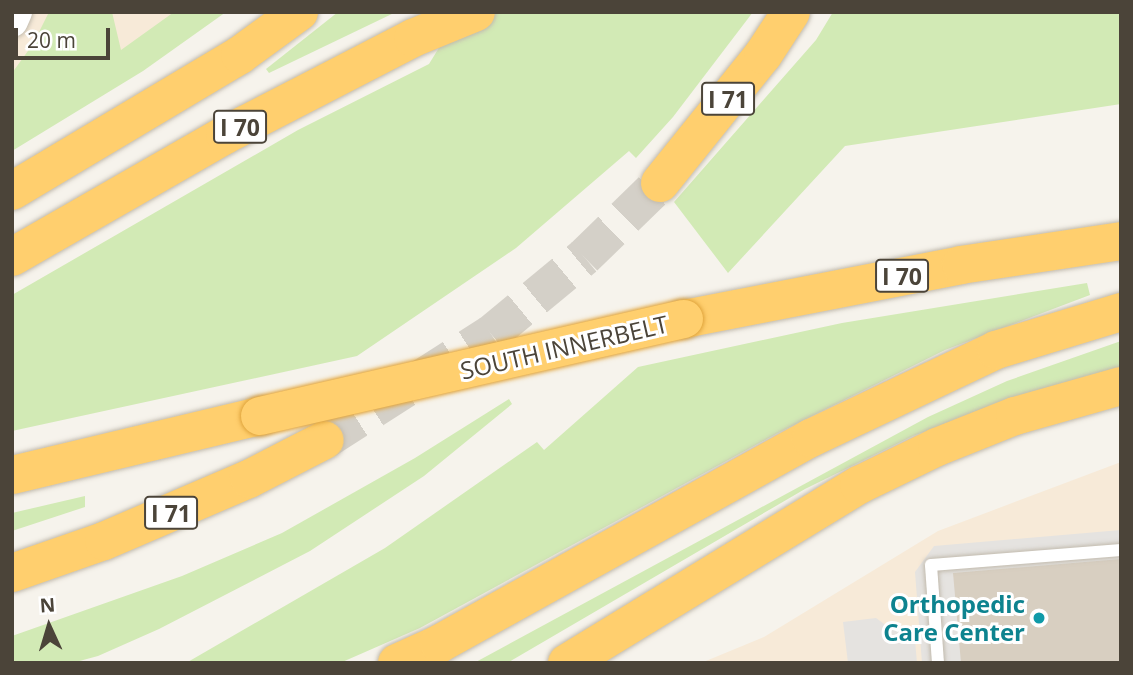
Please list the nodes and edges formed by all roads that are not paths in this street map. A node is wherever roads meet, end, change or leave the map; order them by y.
1 (16, 12) edge
2 (299, 12) edge
3 (476, 12) edge
4 (791, 12) edge
5 (12, 21) edge
6 (660, 183) tunnel mouth
7 (12, 191) edge
8 (1121, 241) edge
9 (12, 257) edge
10 (1121, 312) edge
11 (1121, 386) edge
12 (325, 440) tunnel mouth
13 (12, 475) edge
14 (1121, 550) edge
15 (12, 573) edge
16 (397, 663) edge
17 (567, 663) edge
18 (938, 663) edge

1 - 5 street
2 - 7 highway
3 - 9 highway, I 70
4 - 6 highway, I 71
8 - 13 highway, SOUTH INNERBELT / I 70, bridge
10 - 16 highway
11 - 17 highway
12 - 15 highway, I 71
14 - 18 lane

